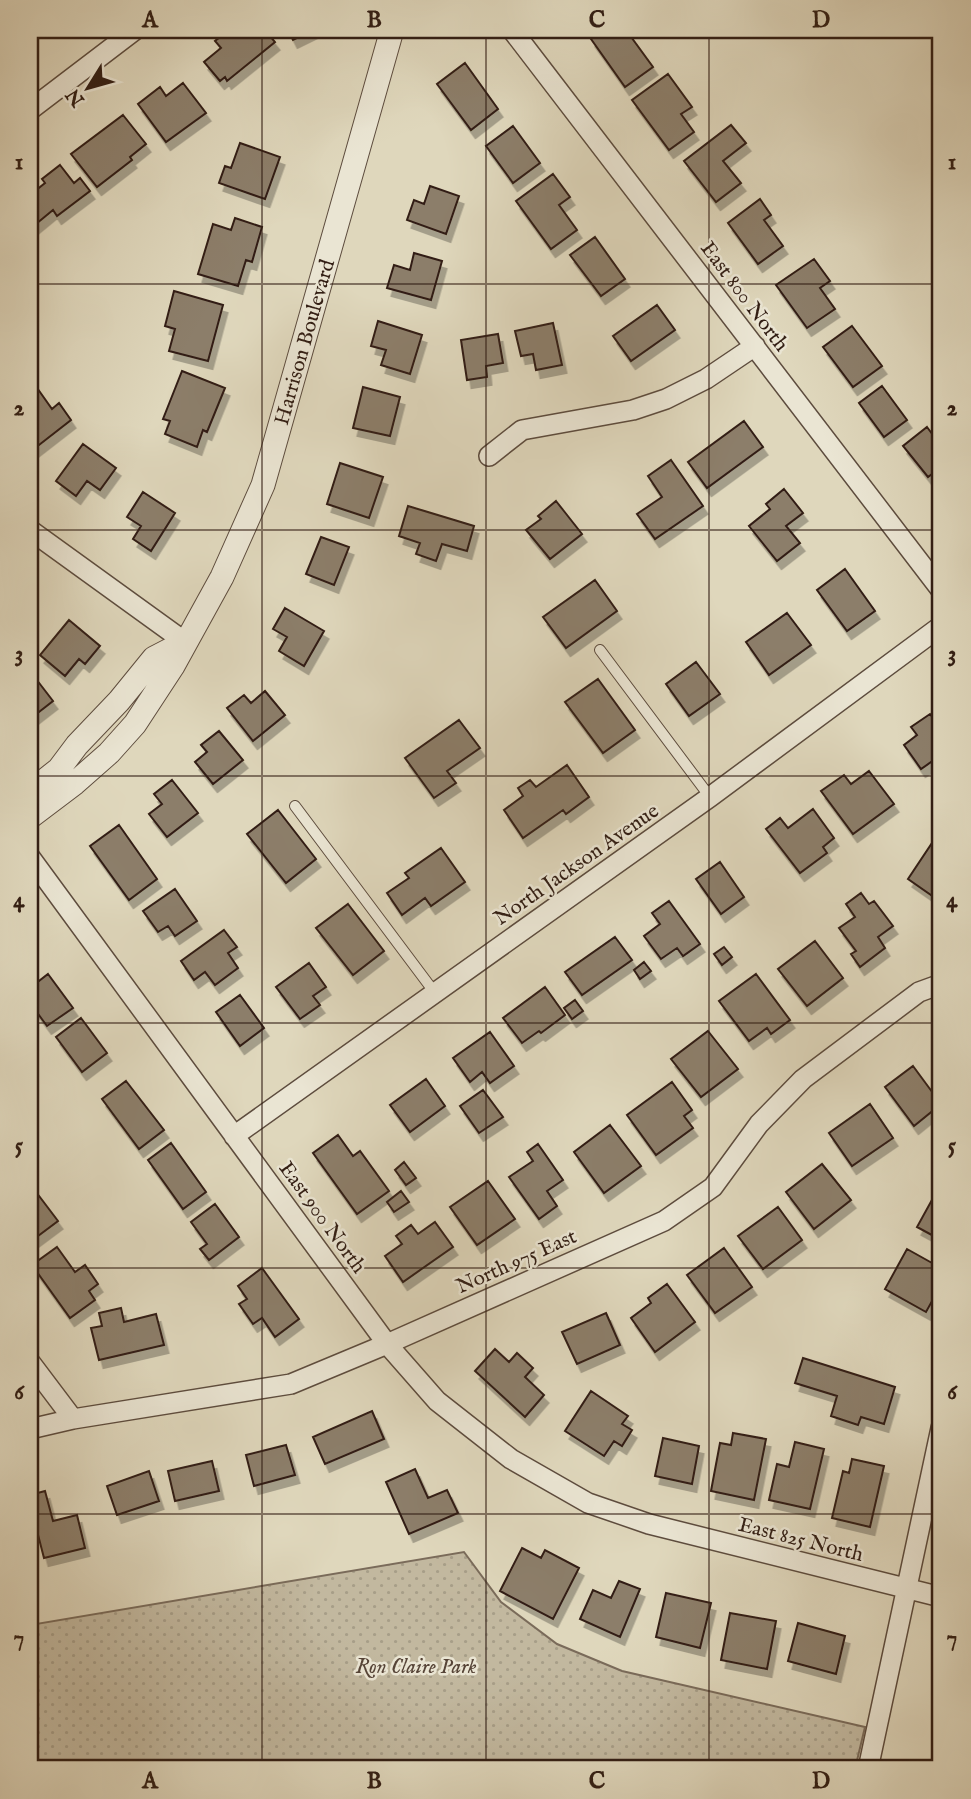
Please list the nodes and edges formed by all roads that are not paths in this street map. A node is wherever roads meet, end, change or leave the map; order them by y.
1 (135, 30) edge
2 (392, 30) edge
3 (512, 30) edge
4 (30, 110) edge
5 (755, 346) junction
6 (489, 456) dead end
7 (30, 530) edge
8 (941, 590) edge
9 (941, 626) edge
10 (185, 642) junction
11 (600, 650) dead end
12 (30, 792) edge
13 (710, 797) junction
14 (295, 806) dead end
15 (30, 817) edge
16 (30, 857) edge
17 (941, 984) edge
18 (435, 992) junction
19 (234, 1136) junction
20 (387, 1344) junction
21 (30, 1362) edge
22 (73, 1419) junction
23 (941, 1428) edge
24 (30, 1429) edge
25 (649, 1524) joint
26 (907, 1589) junction
27 (941, 1597) edge
28 (868, 1769) edge

1 - 4 street
2 - 10 street, Harrison Boulevard
3 - 5 street, East 800 North
5 - 6 street
5 - 8 street, East 800 North
7 - 10 street
9 - 13 street, North Jackson Avenue
10 - 12 street
10 - 15 street, Harrison Boulevard
11 - 13 lane
13 - 18 street, North Jackson Avenue
14 - 18 lane
16 - 19 street, East 900 North
17 - 20 street, North 975 East
18 - 19 street, North Jackson Avenue
19 - 20 street, East 900 North
20 - 22 street, North 975 East
20 - 25 street, East 900 North
21 - 22 street
22 - 24 street, North 975 East
23 - 26 street
25 - 26 street, East 825 North
26 - 27 street, East 825 North
26 - 28 street

